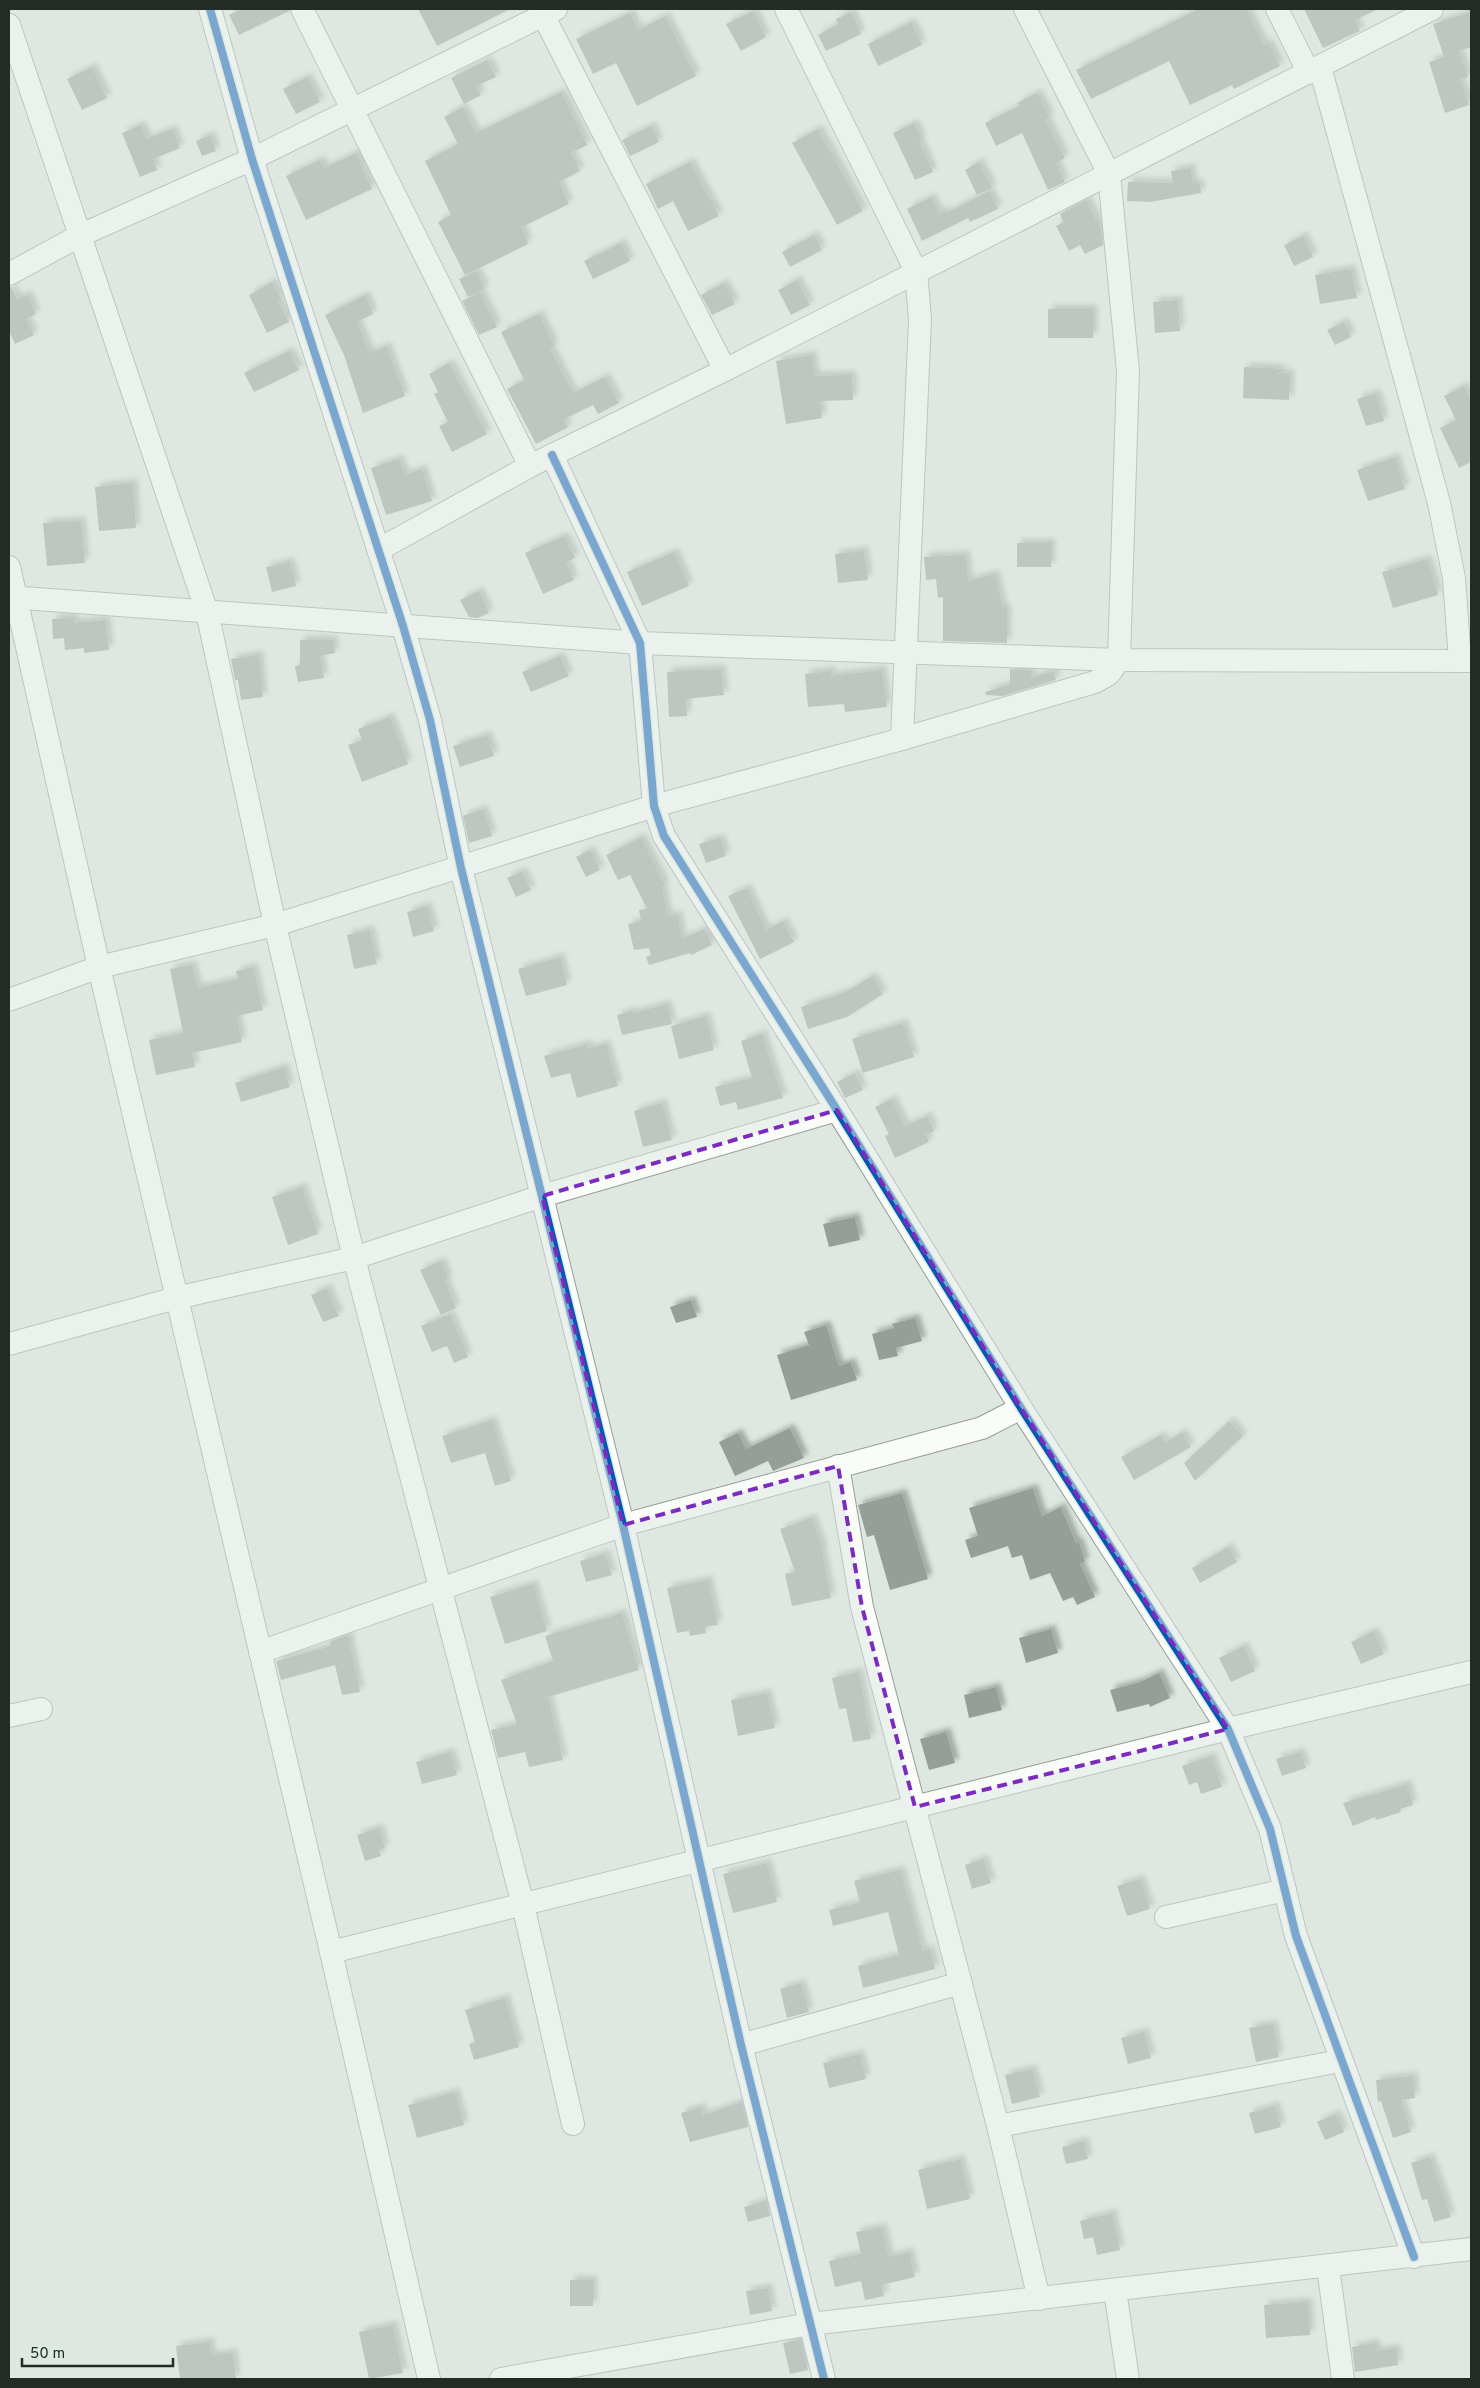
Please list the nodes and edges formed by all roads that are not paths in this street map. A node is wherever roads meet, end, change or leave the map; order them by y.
1 (210, 9) edge
2 (302, 9) edge
3 (786, 9) edge
4 (1025, 9) edge
5 (1277, 9) edge
6 (1432, 9) edge
7 (546, 11) edge
8 (9, 25) edge
9 (1315, 70) junction
10 (351, 109) junction
11 (252, 159) junction
12 (1109, 174) junction
13 (81, 235) junction
14 (916, 271) junction
15 (9, 274) edge
16 (725, 370) junction
17 (552, 455) junction
18 (530, 466) junction
19 (378, 550) junction
20 (9, 567) edge
21 (13, 598) edge
22 (207, 612) junction
23 (403, 626) junction
24 (640, 643) junction
25 (905, 652) junction
26 (1119, 660) junction
27 (1466, 661) edge
28 (902, 739) junction
29 (654, 806) junction
30 (461, 868) junction
31 (275, 924) junction
32 (99, 967) junction
33 (9, 1000) edge
34 (837, 1110) junction
35 (542, 1196) junction
36 (354, 1258) junction
37 (176, 1298) junction
38 (9, 1344) edge
39 (1021, 1408) junction
40 (838, 1466) junction
41 (623, 1525) junction
42 (440, 1587) junction
43 (260, 1652) junction
44 (1471, 1672) edge
45 (41, 1709) dead end
46 (9, 1716) edge
47 (1228, 1729) junction
48 (915, 1807) junction
49 (701, 1860) junction
50 (1285, 1890) junction
51 (523, 1904) junction
52 (1166, 1917) dead end
53 (331, 1952) junction
54 (961, 1983) junction
55 (741, 2045) junction
56 (1340, 2061) junction
57 (574, 2124) dead end
58 (998, 2126) junction
59 (1471, 2249) edge
60 (1414, 2257) junction
61 (1328, 2267) junction
62 (1115, 2290) junction
63 (1039, 2299) junction
64 (810, 2324) junction
65 (429, 2379) edge
66 (501, 2379) edge
67 (824, 2379) edge
68 (1128, 2379) edge
69 (1343, 2379) edge

1 - 11 street
2 - 10 street
3 - 14 street
4 - 12 street
5 - 9 street
6 - 9 street
7 - 10 street
7 - 16 street
8 - 13 street
9 - 12 street
9 - 27 street
10 - 11 street
10 - 18 street
11 - 13 street
11 - 19 street
12 - 14 street
12 - 26 street
13 - 15 street
13 - 22 street
14 - 16 street
14 - 25 street
16 - 17 street
17 - 18 street
17 - 24 street
18 - 19 street
19 - 23 street
20 - 21 street
21 - 22 street
21 - 32 street
22 - 23 street
22 - 31 street
23 - 24 street
23 - 30 street
24 - 25 street
24 - 29 street
25 - 26 street
25 - 28 street
26 - 27 street
26 - 28 street
28 - 29 street
29 - 30 street
29 - 34 street
30 - 31 street
30 - 35 street
31 - 32 street
31 - 36 street
32 - 33 street
32 - 37 street
34 - 35 street
34 - 39 street
35 - 36 street
35 - 41 street
36 - 37 street
36 - 42 street
37 - 38 street
37 - 43 street
39 - 40 street
39 - 47 street
40 - 41 street
40 - 48 street
41 - 42 street
41 - 49 street
42 - 43 street
42 - 51 street
43 - 53 street
44 - 47 street
45 - 46 street
47 - 48 street
47 - 50 street
48 - 49 street
48 - 54 street
49 - 51 street
49 - 55 street
50 - 52 street
50 - 56 street
51 - 53 street
51 - 57 street
53 - 65 street
54 - 55 street
54 - 58 street
55 - 64 street
56 - 58 street
56 - 60 street
58 - 63 street
59 - 60 street
60 - 61 street
61 - 62 street
61 - 69 street
62 - 63 street
62 - 68 street
63 - 64 street
64 - 66 street
64 - 67 street

